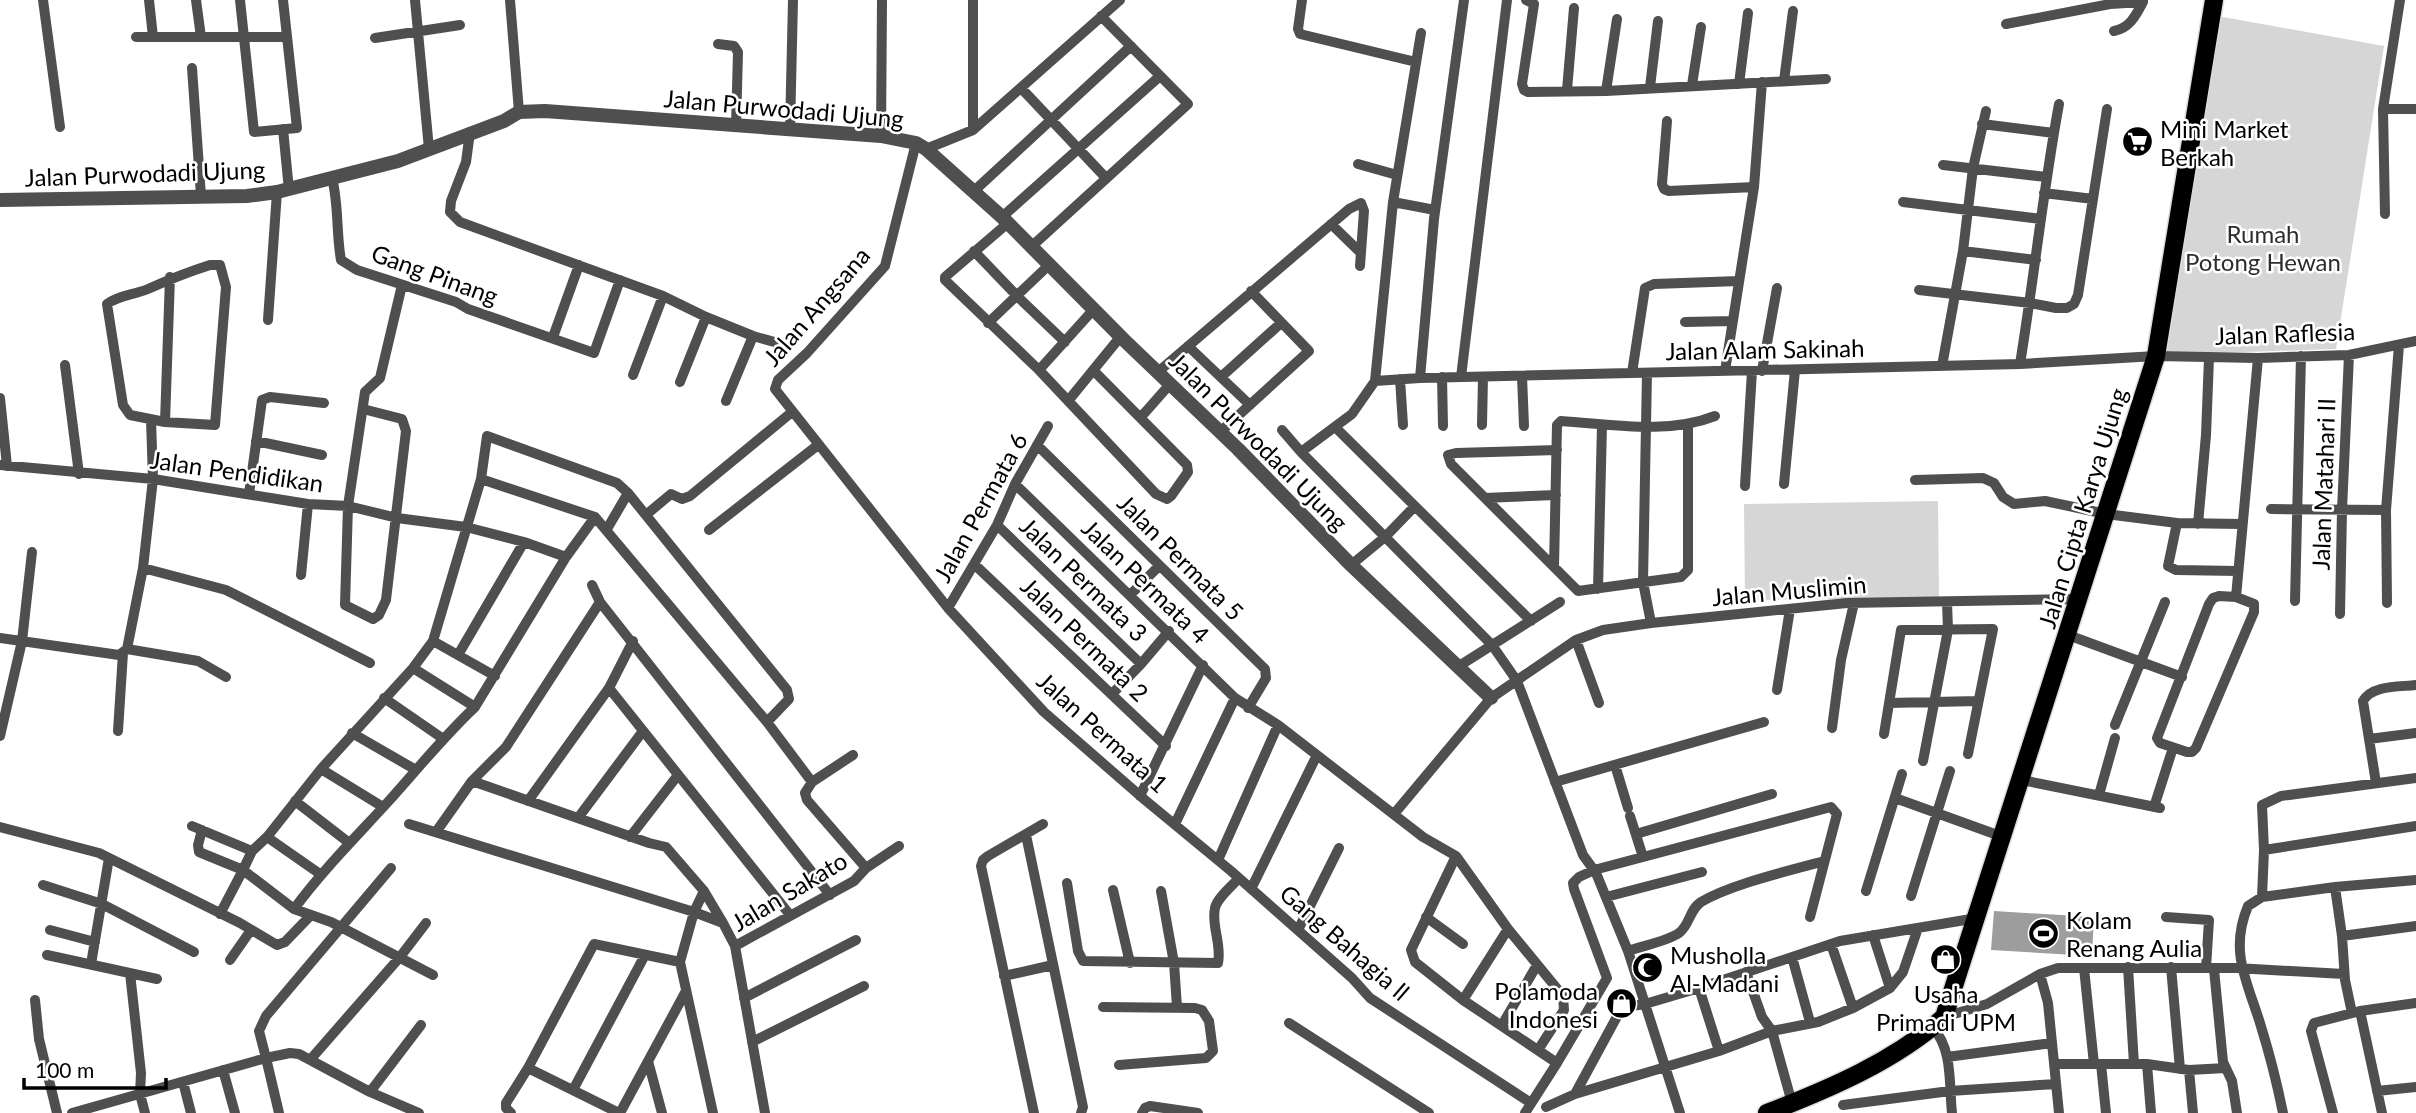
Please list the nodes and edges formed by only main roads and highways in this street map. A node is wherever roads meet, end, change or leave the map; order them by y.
1 (2214, 0) edge
2 (1767, 1113) edge

1 - 2 main road, Jalan Cipta Karya Ujung

